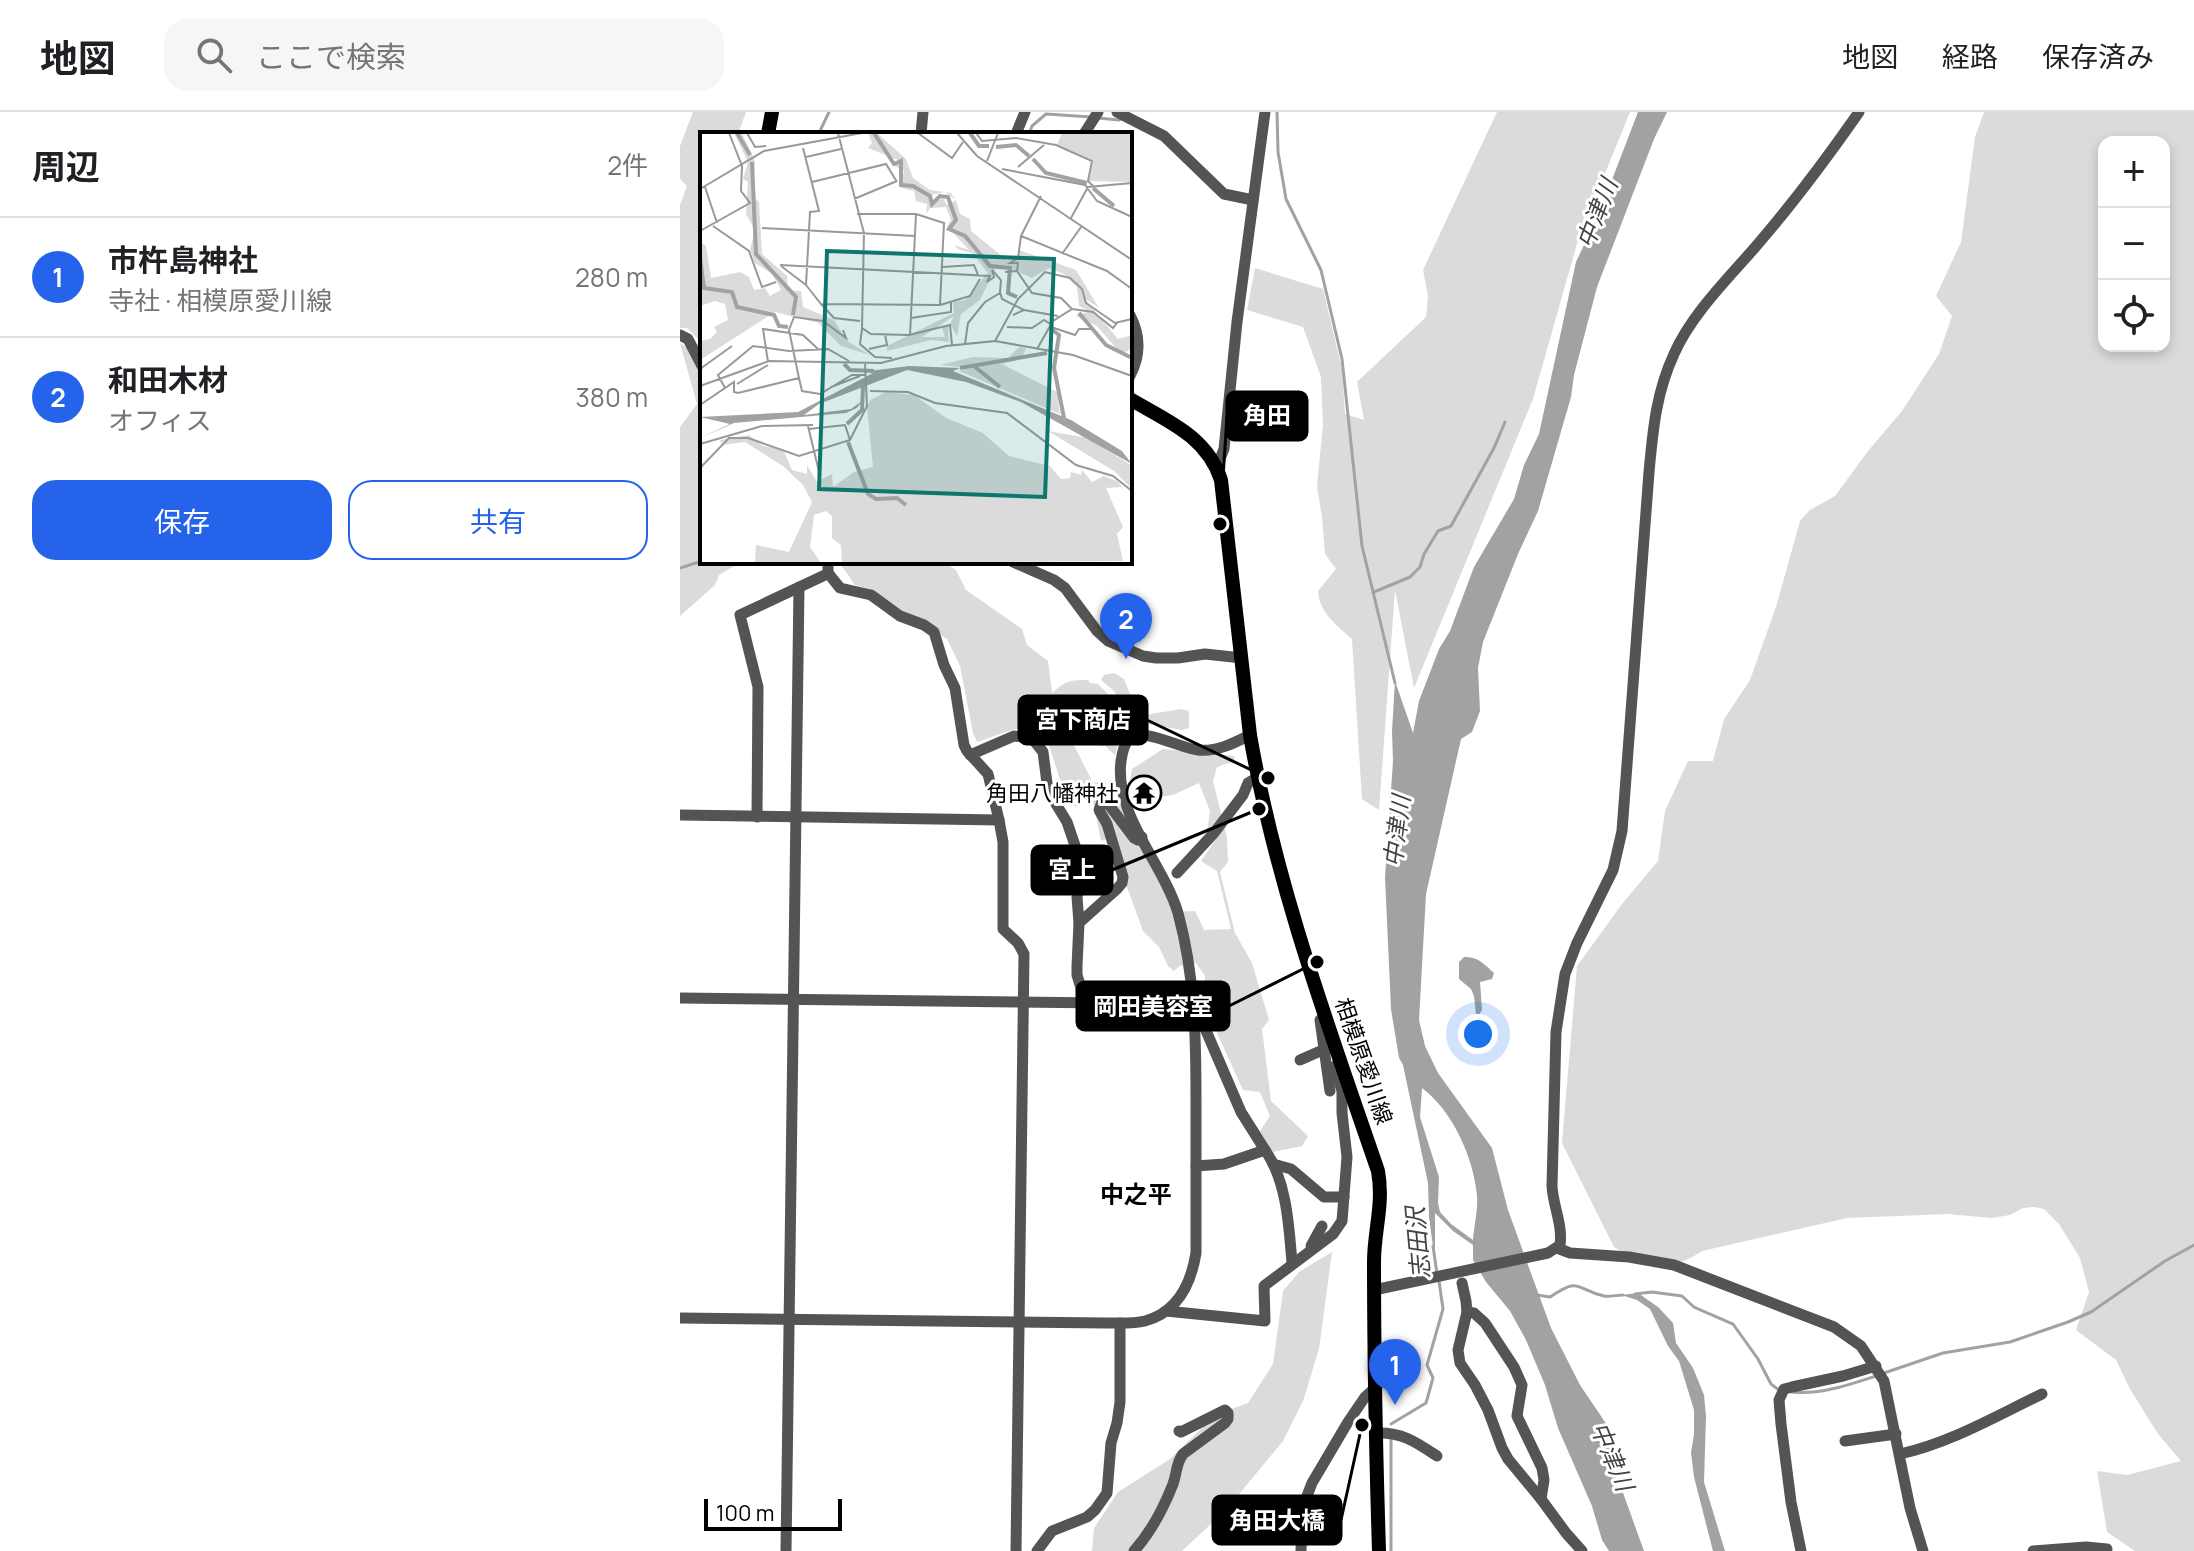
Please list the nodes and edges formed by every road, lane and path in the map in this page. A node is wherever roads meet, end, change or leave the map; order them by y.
1 (772, 112) edge
2 (923, 112) edge
3 (1025, 112) edge
4 (1098, 112) edge
5 (1118, 112) edge
6 (1265, 112) edge
7 (1859, 112) edge
8 (768, 132) edge
9 (921, 132) edge
10 (1017, 132) edge
11 (1085, 132) edge
12 (1253, 200) junction
13 (1132, 322) edge
14 (680, 335) edge
15 (700, 362) edge
16 (1132, 371) edge
17 (1132, 400) edge
18 (1217, 466) junction
19 (1018, 564) edge
20 (828, 568) edge
21 (799, 587) junction
22 (1242, 658) junction
23 (1250, 735) junction
24 (970, 755) junction
25 (1258, 777) junction
26 (680, 815) edge
27 (757, 817) junction
28 (796, 817) junction
29 (999, 820) junction
30 (1142, 837) junction
31 (1177, 873) dead end
32 (1079, 923) junction
33 (680, 998) edge
34 (793, 1000) junction
35 (1023, 1003) junction
36 (1086, 1004) junction
37 (1195, 1009) junction
38 (1324, 1013) junction
39 (1325, 1049) junction
40 (1300, 1060) dead end
41 (1341, 1062) junction
42 (1330, 1091) dead end
43 (1265, 1150) junction
44 (1273, 1164) junction
45 (1196, 1166) junction
46 (1344, 1197) junction
47 (1322, 1226) dead end
48 (1310, 1250) junction
49 (1552, 1250) junction
50 (1292, 1263) junction
51 (1462, 1283) dead end
52 (1381, 1289) junction
53 (1166, 1311) junction
54 (1467, 1312) junction
55 (680, 1318) edge
56 (790, 1319) junction
57 (1020, 1322) junction
58 (1120, 1323) junction
59 (1876, 1366) junction
60 (1375, 1388) junction
61 (2042, 1394) dead end
62 (1179, 1431) dead end
63 (1376, 1433) junction
64 (1896, 1434) junction
65 (1850, 1442) dead end
66 (1900, 1454) junction
67 (1437, 1456) dead end
68 (1541, 1499) junction
69 (2107, 1549) dead end
70 (786, 1551) edge
71 (1016, 1551) edge
72 (1037, 1551) edge
73 (1134, 1551) edge
74 (1301, 1551) edge
75 (1379, 1551) edge
76 (1582, 1551) edge
77 (1801, 1551) edge
78 (1923, 1551) edge
79 (2033, 1551) edge

1 - 8 main road
2 - 9 street
3 - 10 street
4 - 11 street
5 - 12 street
6 - 12 street
7 - 49 street
12 - 18 street
13 - 16 street
14 - 15 street
17 - 18 main road, 相模原愛川線
18 - 22 main road, 相模原愛川線
19 - 22 street
20 - 21 street
20 - 24 street
21 - 27 street
21 - 28 street
22 - 23 main road, 相模原愛川線
23 - 25 main road, 相模原愛川線
23 - 30 street
24 - 29 street
24 - 32 street
25 - 31 street
25 - 38 main road, 相模原愛川線
26 - 27 street
27 - 28 street
28 - 29 street
28 - 34 street
29 - 35 street
30 - 32 street
30 - 37 street
32 - 36 street
33 - 34 street
34 - 35 street
34 - 56 street
35 - 36 street
35 - 57 street
36 - 37 street
37 - 43 street
37 - 45 street
38 - 39 street
38 - 41 main road, 相模原愛川線
39 - 40 street
39 - 42 street
41 - 46 street
41 - 52 main road, 相模原愛川線
43 - 44 street
43 - 45 street
44 - 46 street
44 - 50 street
45 - 53 street
46 - 48 street
47 - 48 street
48 - 50 street
49 - 52 street
49 - 59 street
50 - 53 street
51 - 54 street
52 - 60 main road, 相模原愛川線
53 - 58 street
54 - 68 street
54 - 68 street
55 - 56 street
56 - 57 street
56 - 70 street
57 - 58 street
57 - 71 street
58 - 72 street
59 - 64 street
59 - 77 street
60 - 63 main road, 相模原愛川線
60 - 74 street
61 - 66 street
62 - 73 street
63 - 67 street
63 - 75 main road, 相模原愛川線
64 - 65 street
64 - 66 street
66 - 78 street
68 - 76 street
69 - 79 street

